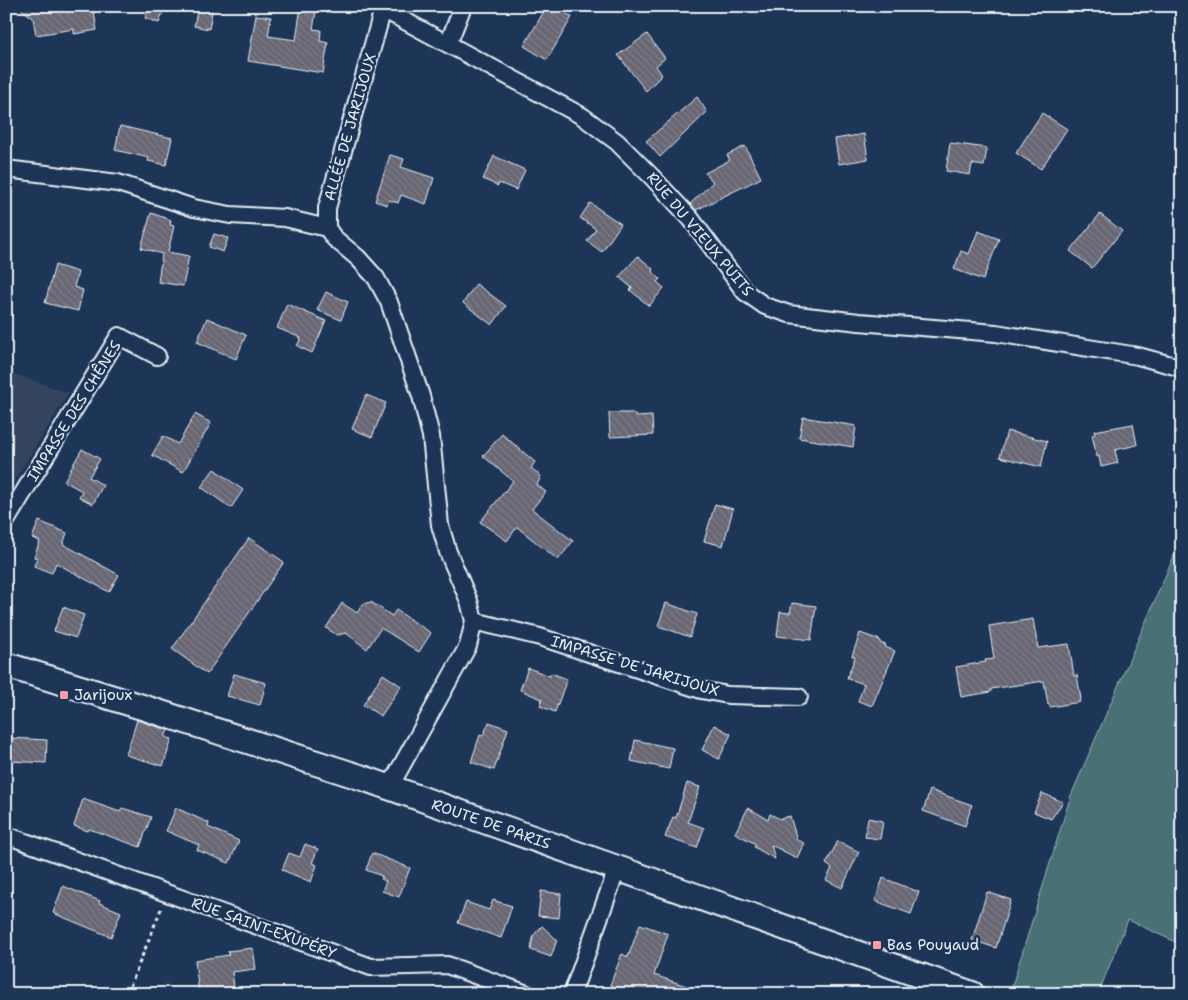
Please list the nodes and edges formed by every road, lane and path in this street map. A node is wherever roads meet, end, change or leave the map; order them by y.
1 (463, 6) edge
2 (380, 8) edge
3 (448, 44) junction
4 (6, 169) edge
5 (327, 228) junction
6 (157, 356) dead end
7 (1182, 368) edge
8 (6, 522) edge
9 (474, 621) junction
10 (6, 665) edge
11 (799, 696) dead end
12 (390, 789) junction
13 (6, 835) edge
14 (617, 869) junction
15 (168, 893) junction
16 (127, 994) edge
17 (526, 994) edge
18 (572, 994) edge
19 (972, 994) edge

1 - 3 street
2 - 3 street, RUE DU VIEUX PUITS
2 - 5 street, ALLÉE DE JARIJOUX
3 - 7 street, RUE DU VIEUX PUITS
4 - 5 street
5 - 9 street
6 - 8 street, IMPASSE DES CHÊNES
9 - 11 street, IMPASSE DE JARIJOUX
9 - 12 street
10 - 12 main road, ROUTE DE PARIS
12 - 14 main road, ROUTE DE PARIS
13 - 15 street, RUE SAINT-EXUPÉRY
14 - 18 street
14 - 19 main road, ROUTE DE PARIS
15 - 16 path
15 - 17 street, RUE SAINT-EXUPÉRY

